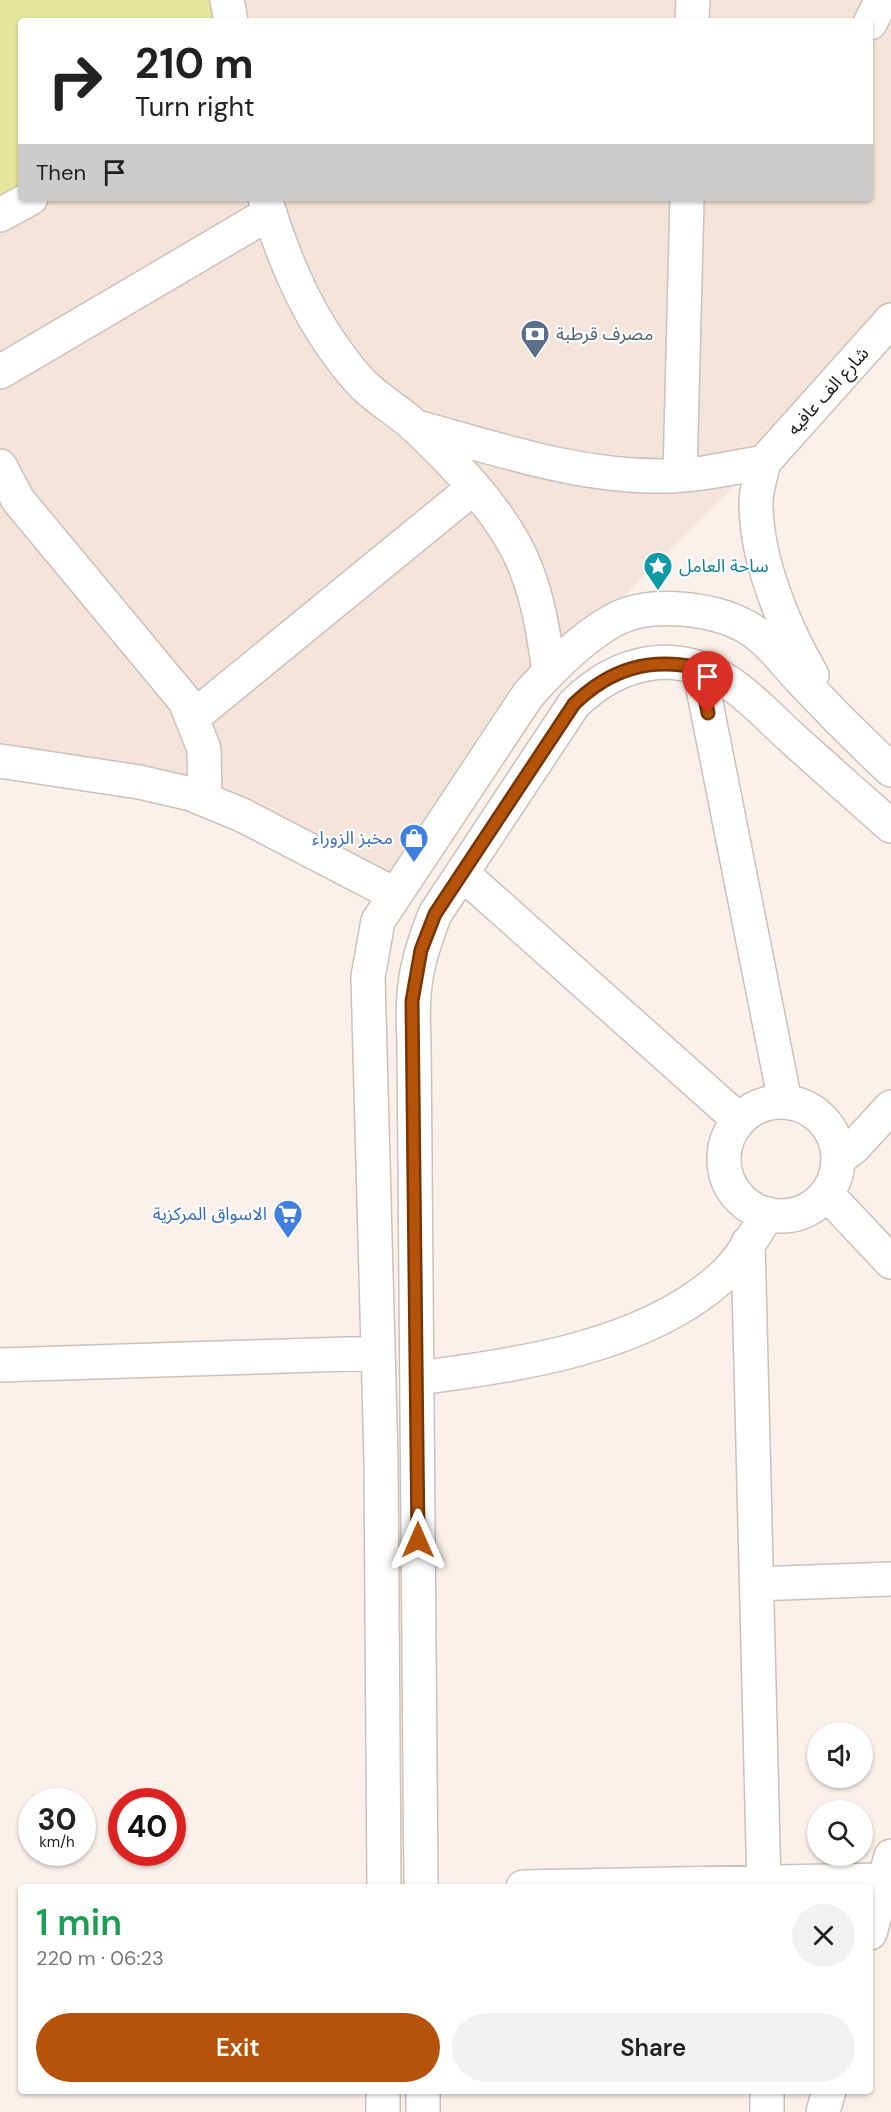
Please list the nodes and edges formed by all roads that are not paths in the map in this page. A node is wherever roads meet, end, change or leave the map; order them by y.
1 (227, 0) edge
2 (693, 0) edge
3 (882, 0) edge
4 (230, 18) edge
5 (692, 18) edge
6 (872, 18) edge
7 (26, 201) edge
8 (687, 201) edge
9 (267, 206) edge
10 (0, 215) edge
11 (891, 320) edge
12 (0, 372) edge
13 (417, 427) junction
14 (764, 462) junction
15 (0, 466) edge
16 (680, 475) junction
17 (472, 489) junction
18 (699, 668) junction
19 (549, 671) junction
20 (192, 718) junction
21 (841, 723) junction
22 (0, 760) edge
23 (888, 760) edge
24 (205, 800) junction
25 (891, 826) edge
26 (463, 874) junction
27 (394, 894) junction
28 (785, 1102) junction
29 (891, 1107) edge
30 (739, 1120) junction
31 (840, 1158) junction
32 (827, 1194) junction
33 (768, 1214) junction
34 (748, 1243) junction
35 (891, 1262) edge
36 (378, 1353) junction
37 (0, 1365) edge
38 (417, 1378) junction
39 (891, 1579) edge
40 (757, 1584) junction
41 (887, 1868) edge
42 (384, 1884) edge
43 (421, 1884) edge
44 (764, 1884) edge
45 (771, 1884) edge
46 (873, 1922) edge
47 (384, 2094) edge
48 (423, 2094) edge
49 (766, 2094) edge
50 (828, 2094) edge
51 (383, 2112) edge
52 (423, 2112) edge
53 (767, 2112) edge
54 (823, 2112) edge

1 - 4 street
2 - 5 street
3 - 6 street
7 - 10 street
8 - 16 street
9 - 12 street
9 - 13 street
11 - 14 street, شارع الف عافيه
13 - 16 street
13 - 17 street
14 - 16 street
14 - 21 street
15 - 20 street
17 - 19 street
17 - 20 street
18 - 25 street
18 - 26 street
18 - 28 street
19 - 21 street
19 - 27 street
20 - 24 street
21 - 23 street
22 - 24 street
24 - 27 street
26 - 30 street
26 - 38 street
27 - 36 street
28 - 30 street
28 - 31 street
29 - 31 street
30 - 33 street
31 - 32 street
32 - 33 street
32 - 35 street
33 - 34 street
34 - 38 street
34 - 40 street
36 - 37 street
36 - 42 street
38 - 43 street
39 - 40 street
40 - 44 street
41 - 45 street
41 - 46 street
47 - 51 street
48 - 52 street
49 - 53 street
50 - 54 street

